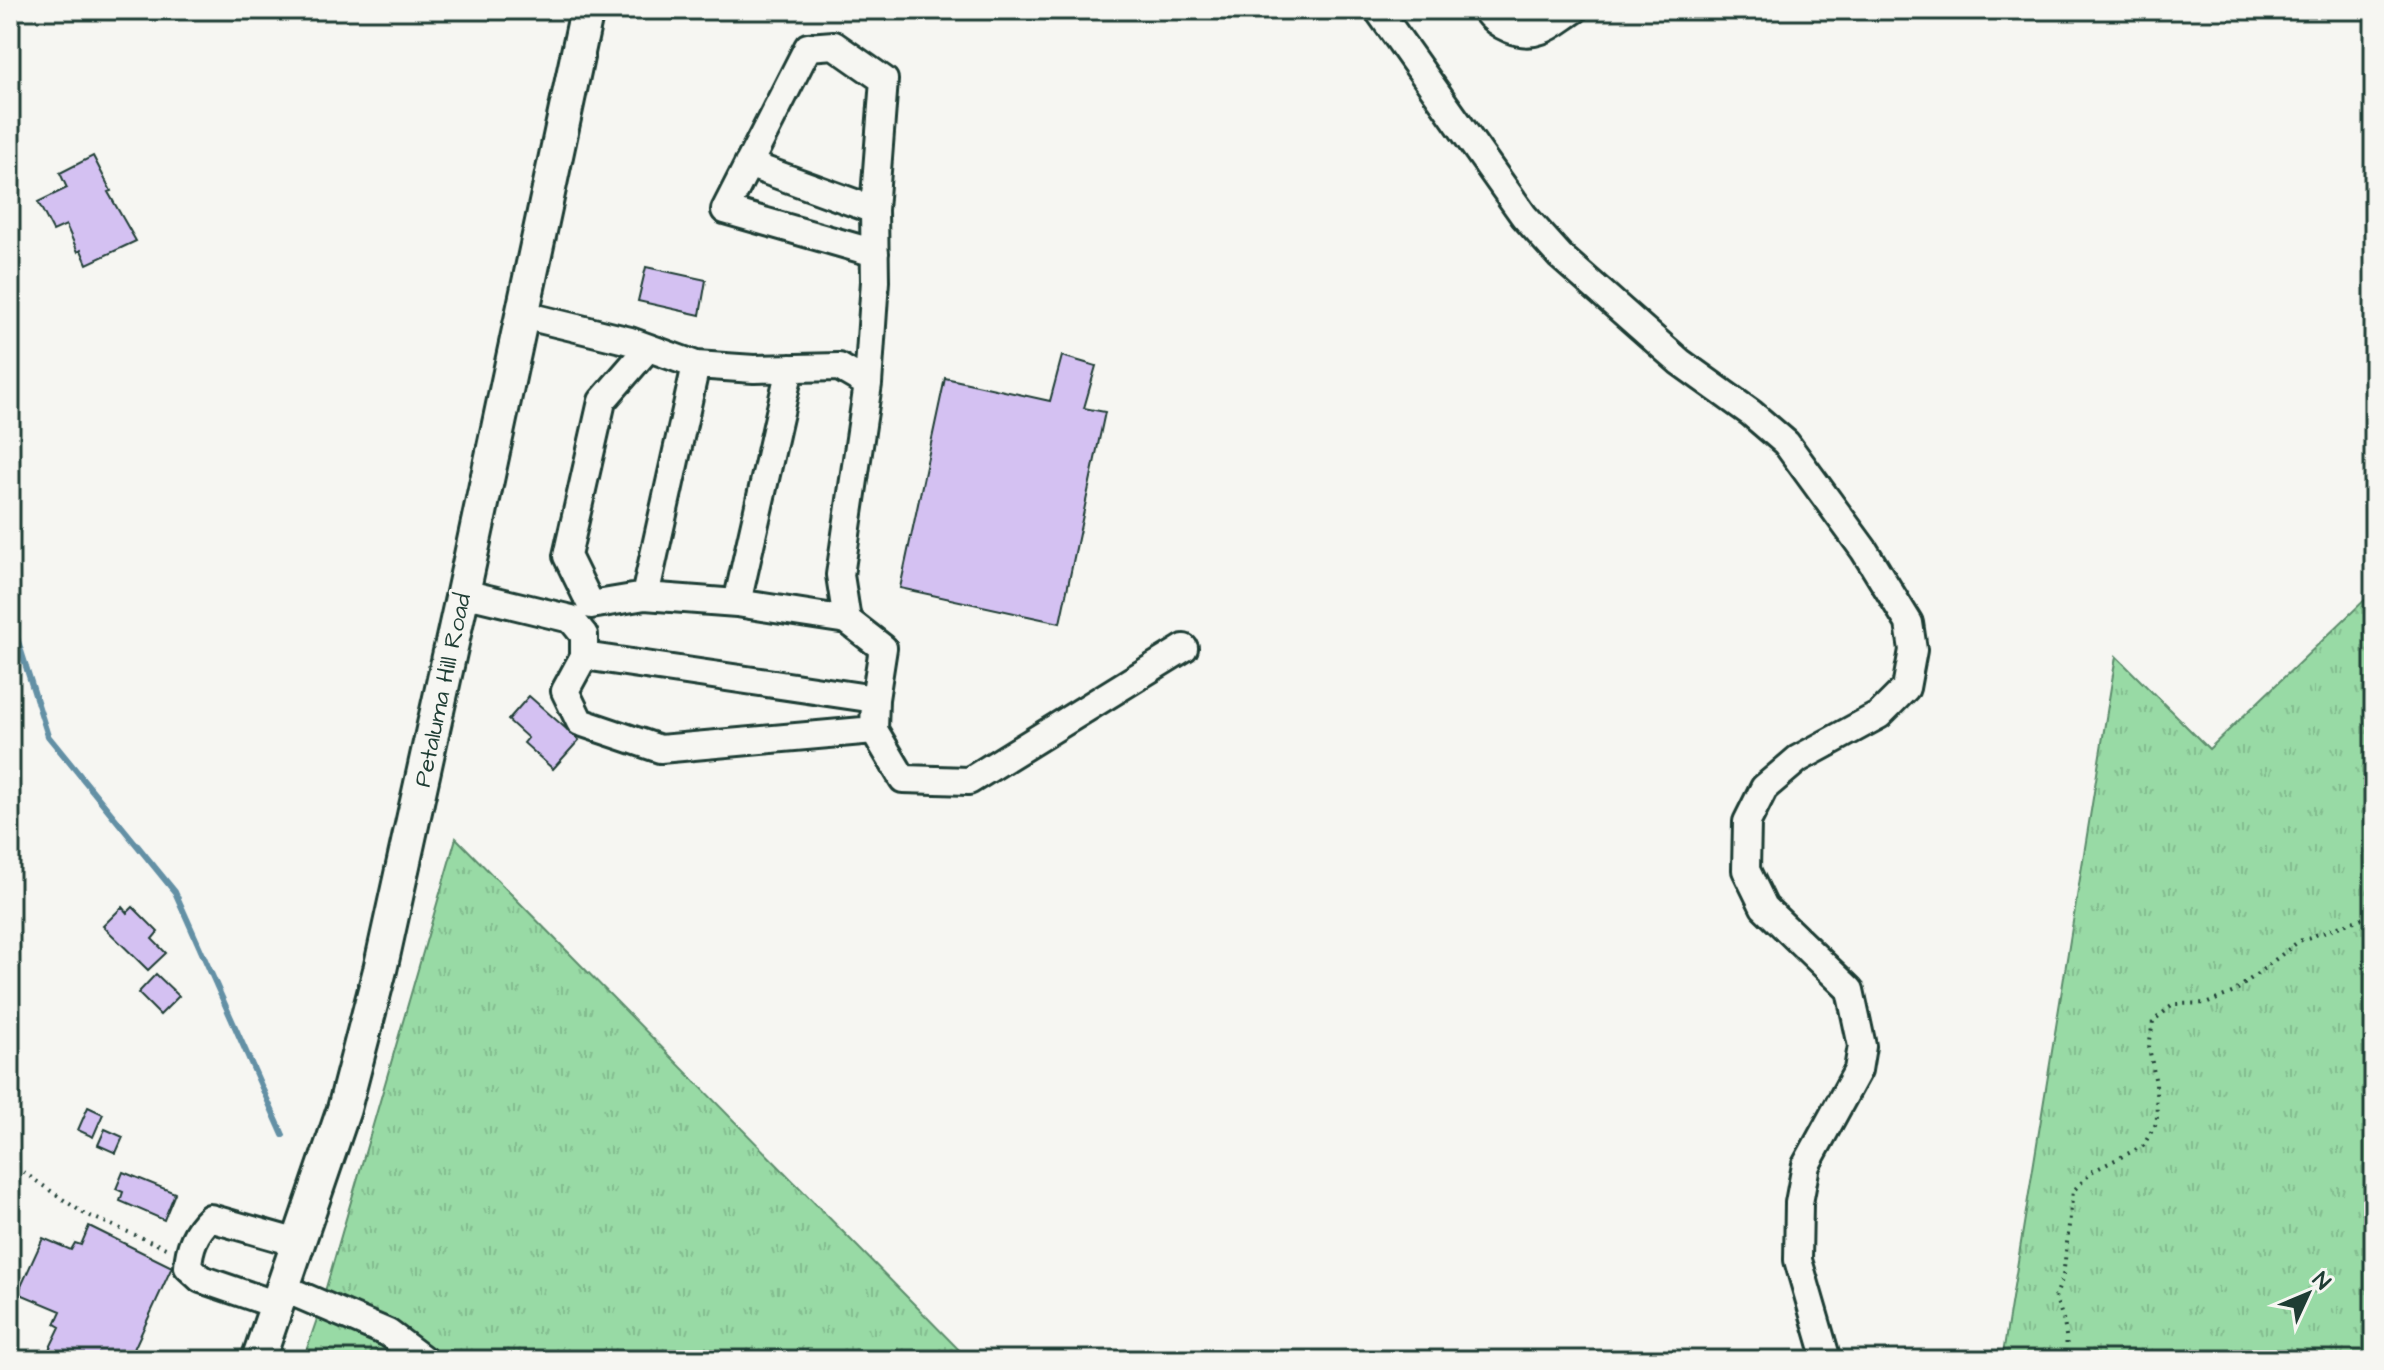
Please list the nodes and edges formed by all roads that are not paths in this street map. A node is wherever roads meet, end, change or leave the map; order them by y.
1 (587, 10) edge
2 (1378, 10) edge
3 (1485, 10) edge
4 (1574, 10) edge
5 (748, 164) junction
6 (874, 210) junction
7 (875, 253) junction
8 (523, 315) junction
9 (648, 348) junction
10 (696, 365) junction
11 (790, 368) junction
12 (868, 384) junction
13 (463, 593) junction
14 (645, 596) junction
15 (737, 603) junction
16 (581, 612) junction
17 (847, 620) junction
18 (1184, 648) dead end
19 (584, 656) junction
20 (875, 699) junction
21 (874, 730) junction
22 (298, 1243) junction
23 (280, 1296) junction
24 (258, 1360) edge
25 (424, 1360) edge
26 (1827, 1360) edge

1 - 8 main road, Petaluma Hill Road
2 - 26 lane
3 - 4 lane
5 - 6 lane
5 - 6 lane
5 - 7 lane
6 - 7 lane
7 - 12 lane
8 - 9 lane
8 - 13 main road, Petaluma Hill Road
9 - 10 lane
9 - 16 lane
10 - 11 lane
10 - 14 lane
11 - 12 lane
11 - 15 lane
12 - 17 lane
13 - 16 lane
13 - 22 main road, Petaluma Hill Road
14 - 15 lane
14 - 16 lane
15 - 17 lane
16 - 19 lane
17 - 20 lane
18 - 21 lane
19 - 20 lane
19 - 21 lane
20 - 21 lane
22 - 23 main road, Petaluma Hill Road
22 - 23 lane
23 - 24 main road, Petaluma Hill Road
23 - 25 lane

